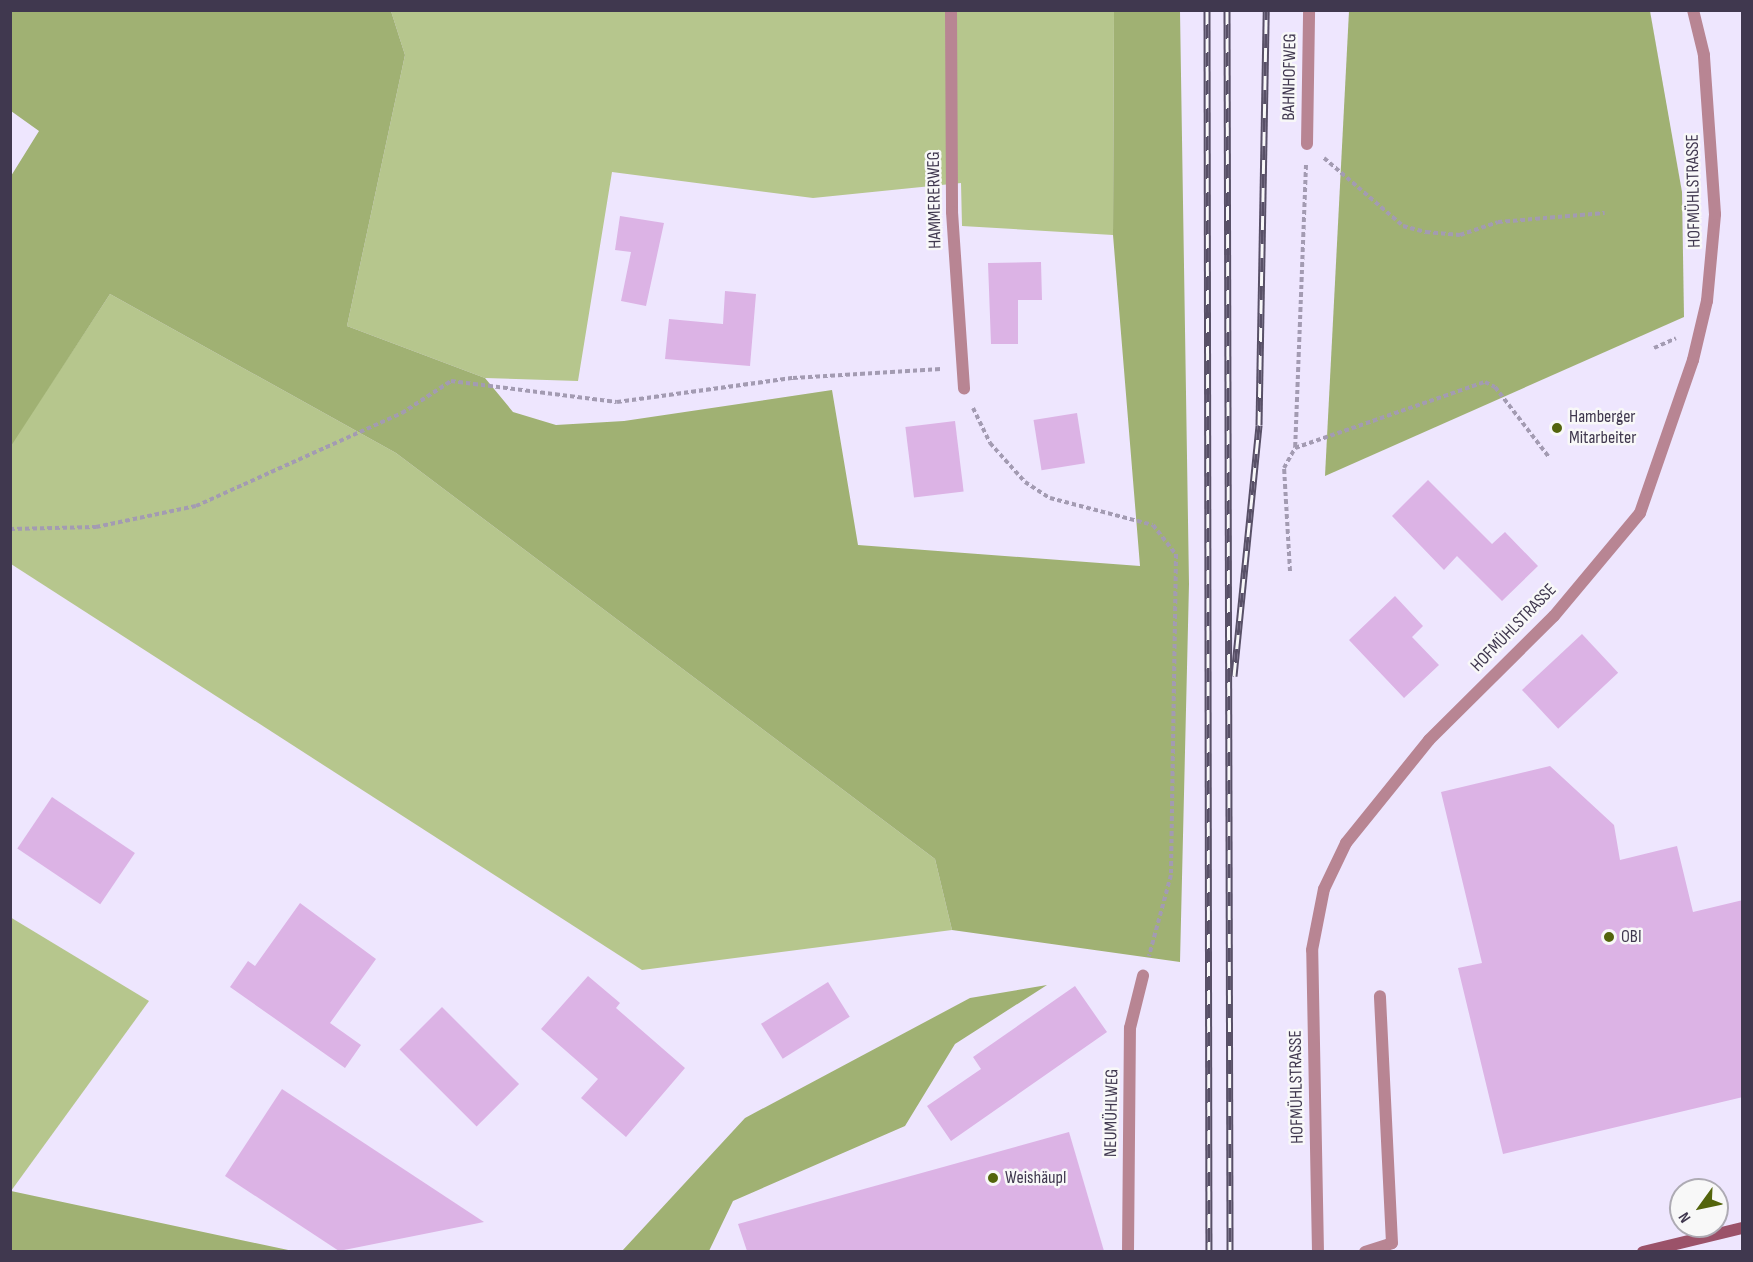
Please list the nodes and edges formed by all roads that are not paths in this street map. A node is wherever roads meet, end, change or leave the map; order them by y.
1 (951, 10) edge
2 (1309, 10) edge
3 (1693, 10) edge
4 (1307, 144) road end
5 (964, 388) road end
6 (1143, 976) road end
7 (1380, 996) dead end
8 (1743, 1228) edge
9 (1128, 1251) edge
10 (1318, 1251) edge
11 (1365, 1251) edge
12 (1643, 1251) edge

1 - 5 street, HAMMERERWEG
2 - 4 street, BAHNHOFWEG
3 - 10 street, HOFMÜHLSTRASSE
6 - 9 street, NEUMÜHLWEG
7 - 11 street
8 - 12 main road

